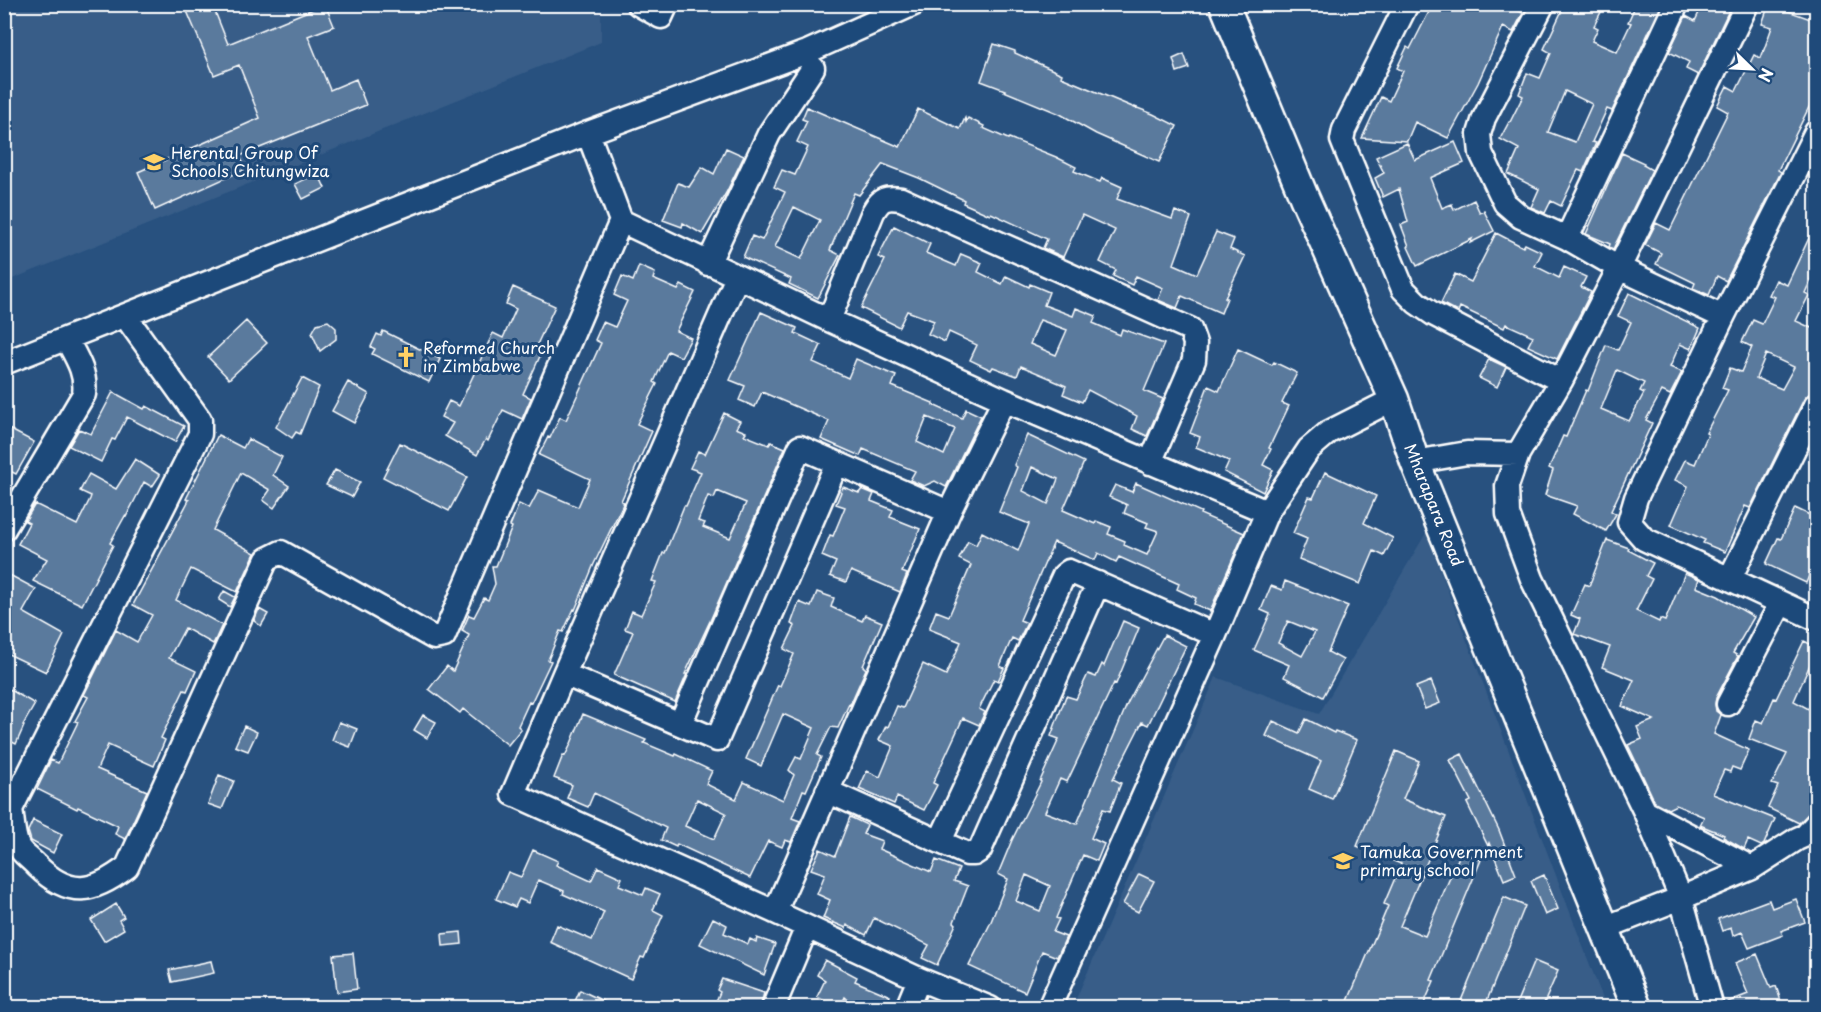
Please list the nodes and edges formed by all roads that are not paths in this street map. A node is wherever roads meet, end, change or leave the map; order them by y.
1 (638, 4) edge
2 (667, 4) edge
3 (914, 4) edge
4 (1224, 4) edge
5 (1407, 4) edge
6 (1542, 4) edge
7 (1677, 4) edge
8 (1748, 4) edge
9 (813, 68) dead end
10 (1816, 132) edge
11 (588, 133) junction
12 (621, 221) junction
13 (1566, 238) junction
14 (708, 264) junction
15 (1619, 268) junction
16 (738, 277) junction
17 (126, 317) junction
18 (1723, 317) junction
19 (829, 320) junction
20 (67, 340) junction
21 (4, 363) edge
22 (1561, 381) junction
23 (1394, 399) junction
24 (1004, 400) junction
25 (1816, 405) edge
26 (1518, 454) junction
27 (1415, 462) junction
28 (837, 463) junction
29 (1150, 463) junction
30 (949, 512) junction
31 (1267, 512) junction
32 (4, 529) edge
33 (1730, 578) junction
34 (1098, 583) junction
35 (1781, 603) junction
36 (1816, 620) edge
37 (1215, 635) junction
38 (564, 674) junction
39 (1728, 704) dead end
40 (680, 724) junction
41 (827, 791) junction
42 (1645, 812) junction
43 (1813, 836) edge
44 (940, 841) junction
45 (1752, 868) junction
46 (1681, 898) junction
47 (775, 912) junction
48 (807, 927) junction
49 (1604, 927) junction
50 (919, 979) junction
51 (773, 1008) edge
52 (907, 1008) edge
53 (990, 1008) edge
54 (1049, 1008) edge
55 (1637, 1008) edge
56 (1712, 1008) edge

1 - 2 street
3 - 11 street
4 - 23 main road, Mharapara Road
5 - 22 street
6 - 13 street
7 - 13 street
8 - 15 street
9 - 14 street
10 - 18 street
11 - 12 street
11 - 17 street
12 - 14 street
12 - 17 street
13 - 15 street
14 - 16 street
15 - 18 street
15 - 22 street
16 - 19 street
16 - 38 street
17 - 20 street
18 - 33 street
19 - 24 street
19 - 29 street
20 - 21 street
20 - 32 street
22 - 26 street
23 - 27 main road, Mharapara Road
23 - 31 street
24 - 29 street
24 - 30 street
25 - 33 street
26 - 27 street
26 - 42 street
27 - 49 main road, Mharapara Road
28 - 30 street
28 - 40 street
28 - 40 street
29 - 31 street
30 - 41 street
31 - 37 street
33 - 35 street
34 - 37 street
34 - 44 street
34 - 44 street
35 - 36 street
35 - 39 street
37 - 54 street
38 - 40 street
38 - 47 street
41 - 44 street
41 - 47 street
42 - 45 street
42 - 46 street
43 - 45 street
45 - 46 street
46 - 49 street
46 - 56 street
47 - 48 street
48 - 50 street
48 - 51 street
49 - 55 main road, Mharapara Road
50 - 52 street
50 - 53 street

